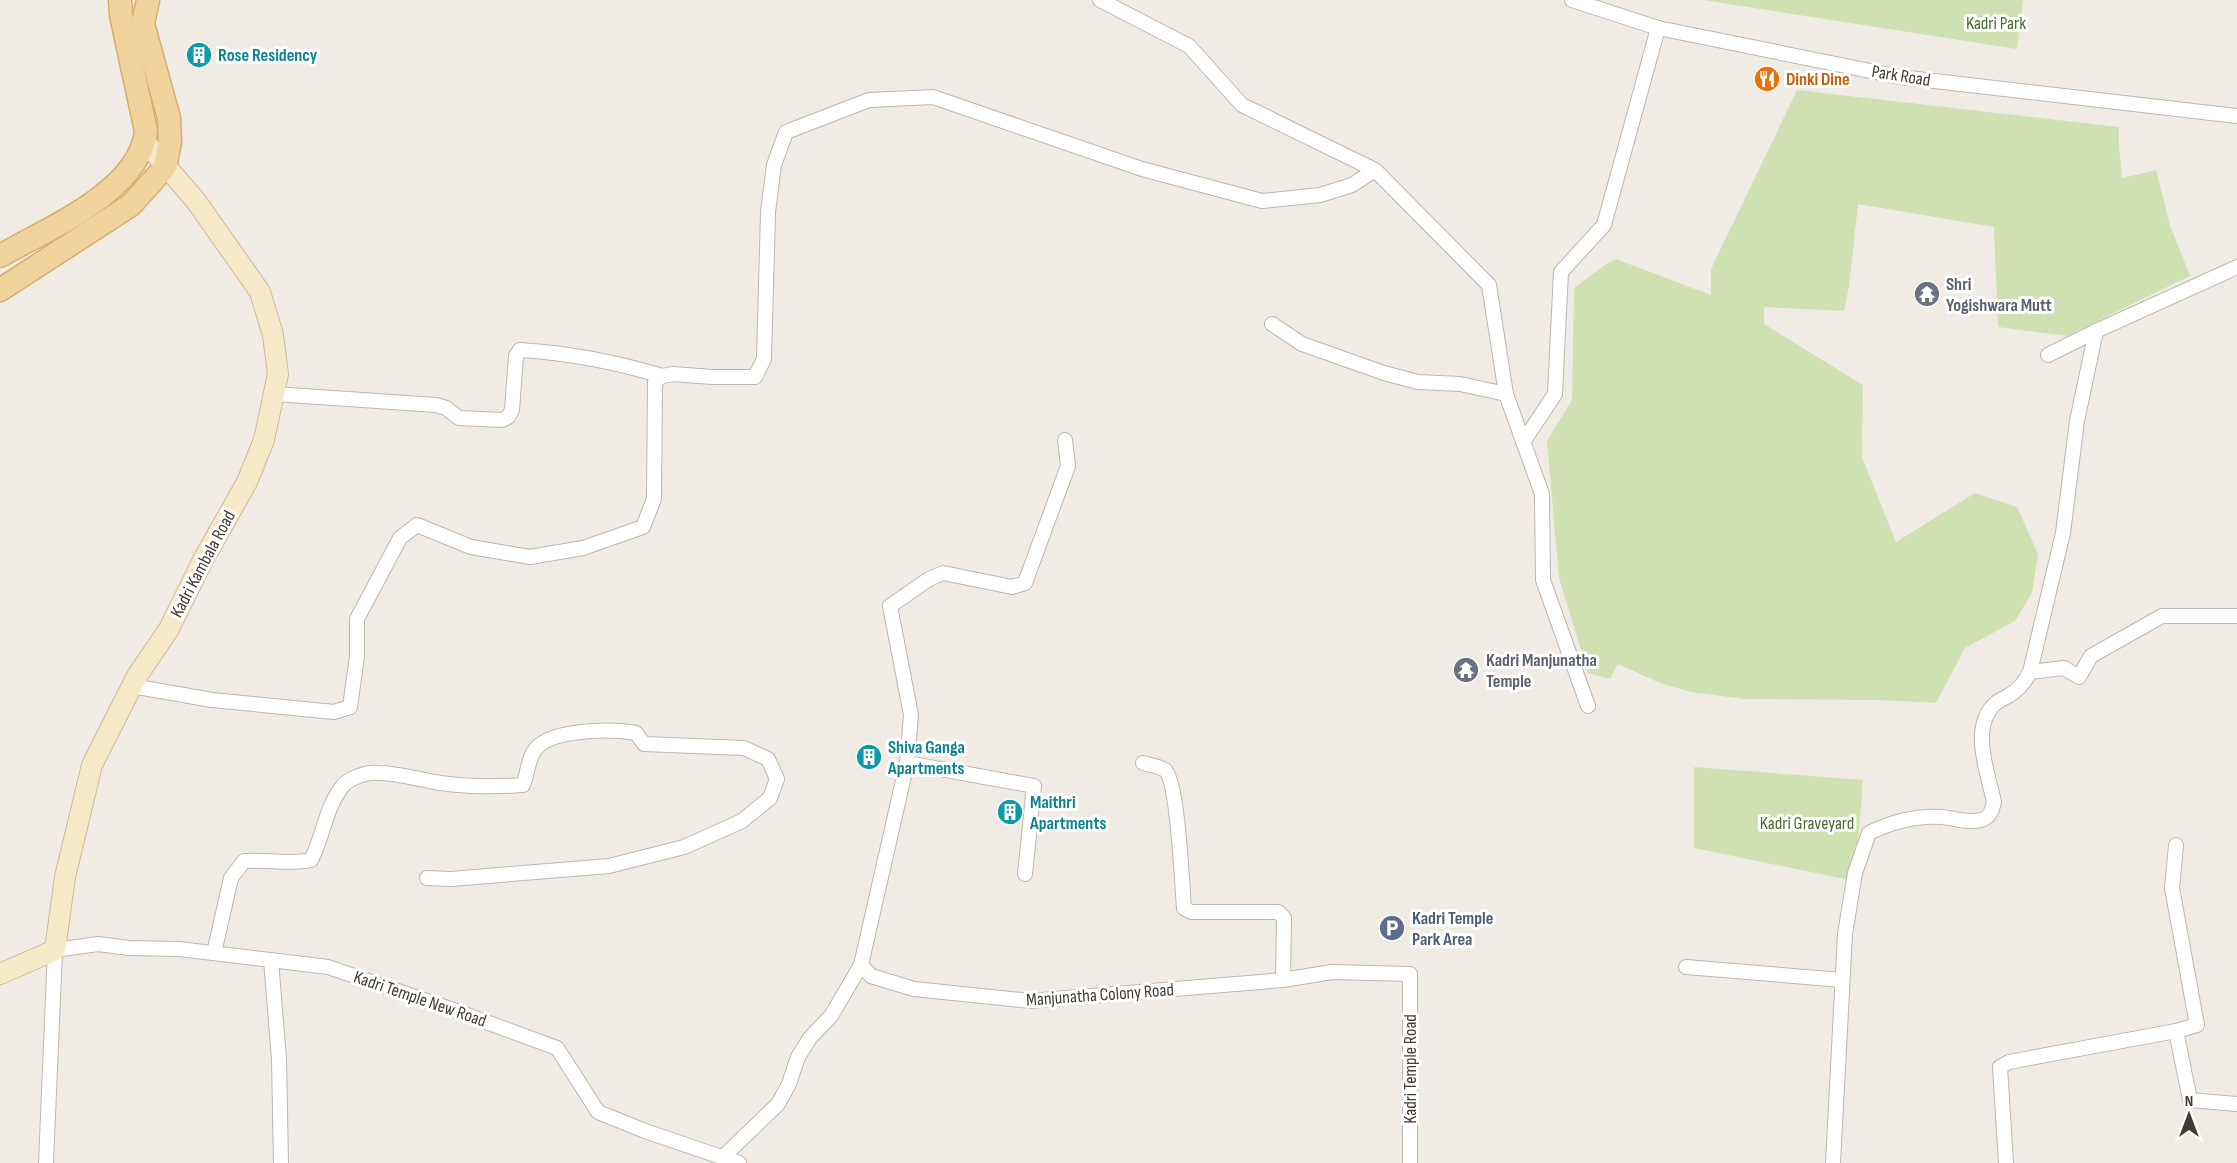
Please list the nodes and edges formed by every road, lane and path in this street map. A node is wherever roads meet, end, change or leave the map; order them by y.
1 (120, 0) edge
2 (148, 0) edge
3 (1100, 0) edge
4 (1572, 0) edge
5 (1658, 28) junction
6 (2237, 116) edge
7 (145, 142) junction
8 (165, 167) junction
9 (1375, 170) junction
10 (0, 256) edge
11 (2237, 267) edge
12 (0, 290) edge
13 (1272, 324) dead end
14 (2096, 331) junction
15 (2048, 355) dead end
16 (662, 376) junction
17 (274, 394) junction
18 (1506, 394) junction
19 (1065, 440) dead end
20 (1523, 442) junction
21 (2237, 616) edge
22 (2030, 672) junction
23 (132, 686) junction
24 (1588, 706) dead end
25 (907, 763) junction
26 (1143, 764) dead end
27 (2176, 845) dead end
28 (1025, 874) dead end
29 (427, 878) dead end
30 (56, 950) junction
31 (214, 954) junction
32 (271, 960) junction
33 (861, 965) junction
34 (1686, 967) dead end
35 (0, 974) edge
36 (1410, 974) joint
37 (1283, 980) junction
38 (1842, 980) junction
39 (2176, 1031) junction
40 (2237, 1104) edge
41 (723, 1156) junction
42 (46, 1163) edge
43 (281, 1163) edge
44 (740, 1163) edge
45 (1410, 1163) edge
46 (1833, 1163) edge
47 (2006, 1163) edge

1 - 7 main road
2 - 8 main road
3 - 9 street
4 - 5 street, Park Road
5 - 6 street, Park Road
5 - 20 street
7 - 8 street, Kadri Kambala Road
7 - 10 main road
8 - 12 main road
8 - 17 street, Kadri Kambala Road
9 - 16 street
9 - 18 street
11 - 14 street
13 - 18 street
14 - 15 street
14 - 22 street
16 - 17 street
16 - 23 street
17 - 23 street, Kadri Kambala Road
18 - 20 street
19 - 25 street
20 - 24 street
21 - 22 street
22 - 38 street
23 - 30 street, Kadri Kambala Road
25 - 28 street
25 - 33 street
26 - 37 street
27 - 39 street
29 - 31 street
30 - 31 street, Kadri Temple New Road
30 - 35 street
30 - 42 street
31 - 32 street, Kadri Temple New Road
32 - 41 street, Kadri Temple New Road
32 - 43 street
33 - 37 street, Manjunatha Colony Road
33 - 41 street
34 - 38 street
36 - 37 street, Manjunatha Colony Road
36 - 45 street, Kadri Temple Road
38 - 46 street
39 - 40 street
39 - 47 street
41 - 44 street, Kadri Temple New Road

